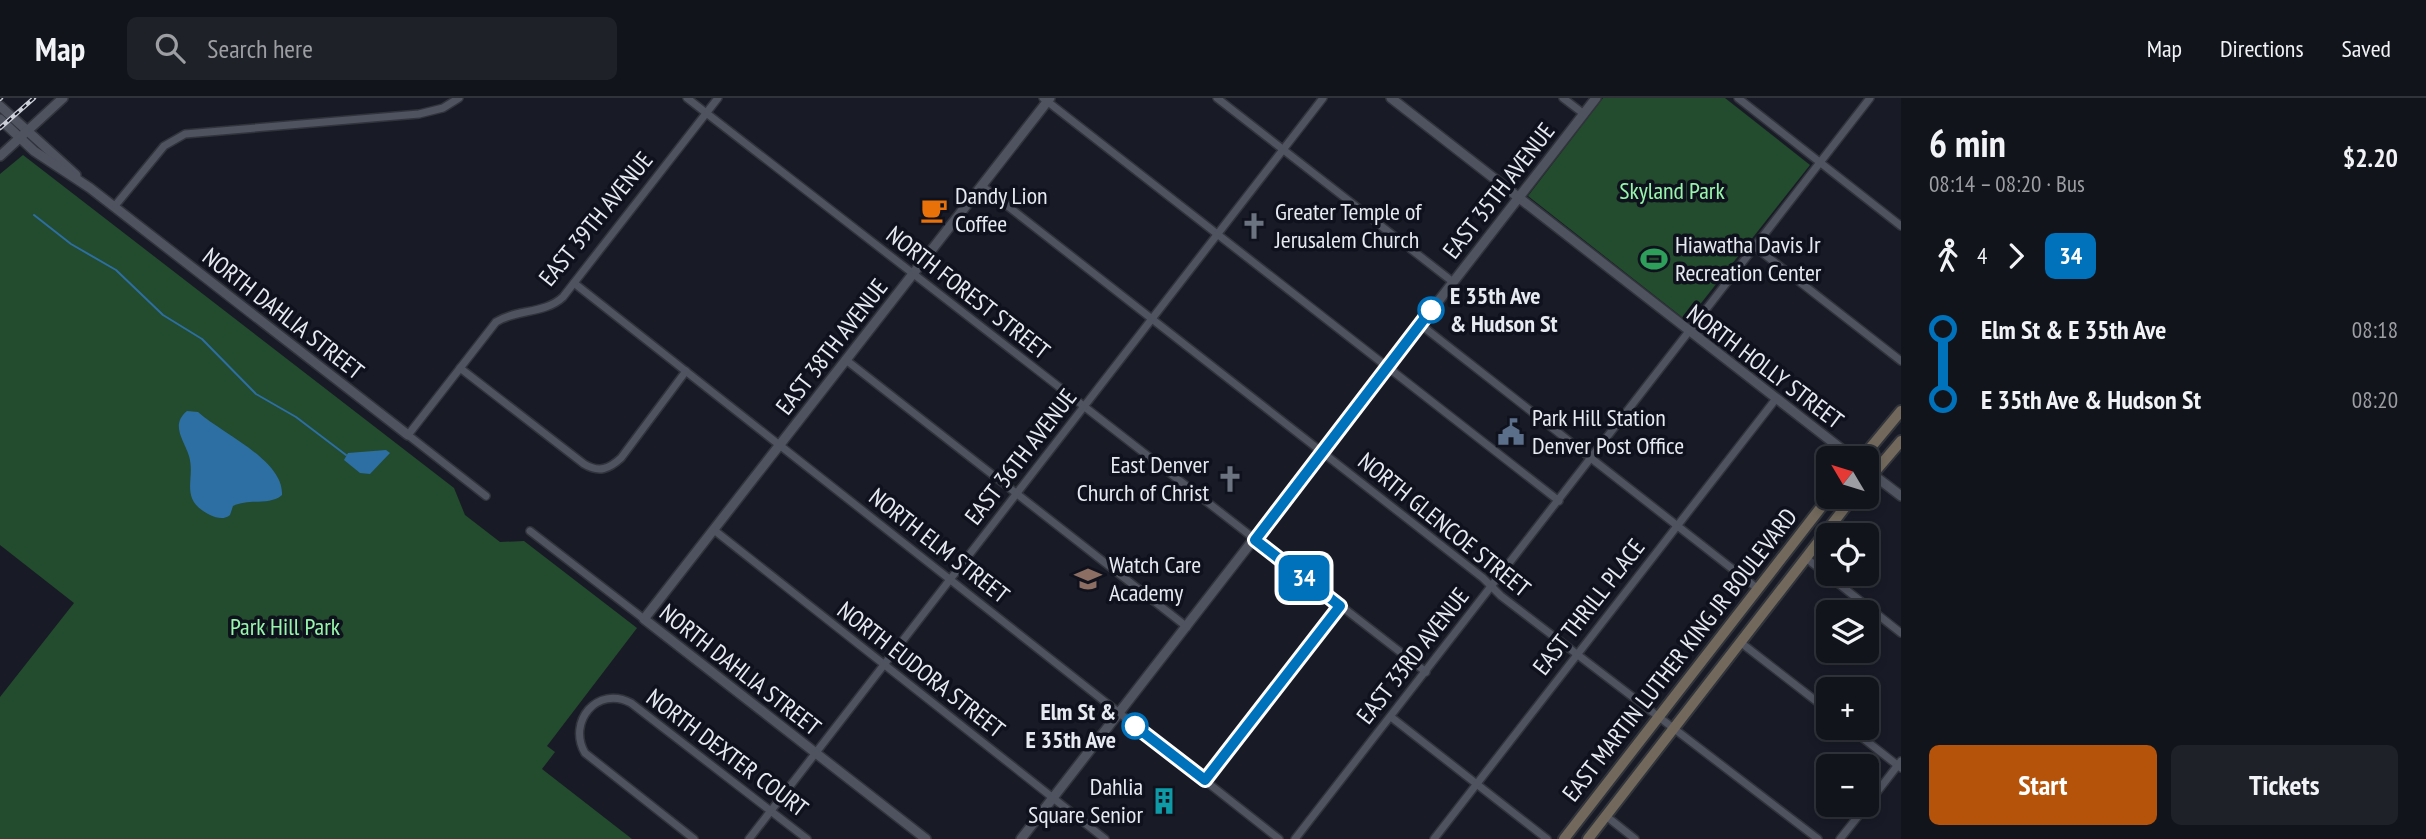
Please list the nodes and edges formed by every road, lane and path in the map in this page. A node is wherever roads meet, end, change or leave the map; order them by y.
1 (63, 98) edge
2 (459, 98) edge
3 (687, 98) edge
4 (718, 98) edge
5 (1217, 98) edge
6 (1323, 98) edge
7 (1391, 98) edge
8 (1563, 98) edge
9 (1596, 98) edge
10 (1738, 98) edge
11 (1870, 98) edge
12 (1047, 99) edge
13 (0, 106) edge
14 (706, 113) junction
15 (1584, 114) junction
16 (0, 120) edge
17 (29, 130) junction
18 (20, 138) junction
19 (1283, 149) junction
20 (0, 156) edge
21 (1820, 162) junction
22 (982, 186) junction
23 (90, 188) junction
24 (1518, 198) junction
25 (114, 207) junction
26 (1901, 226) edge
27 (1217, 234) junction
28 (1755, 247) junction
29 (913, 275) junction
30 (1453, 282) junction
31 (574, 283) junction
32 (1152, 319) junction
33 (1421, 325) junction
34 (1688, 333) junction
35 (846, 360) junction
36 (1901, 361) edge
37 (1388, 367) junction
38 (460, 368) junction
39 (687, 372) junction
40 (1775, 400) junction
41 (1084, 407) junction
42 (1901, 411) edge
43 (408, 435) junction
44 (1901, 441) edge
45 (780, 445) junction
46 (1837, 446) edge
47 (1872, 446) edge
48 (1322, 452) junction
49 (1591, 459) junction
50 (1880, 463) edge
51 (1880, 482) edge
52 (1018, 492) junction
53 (486, 496) dead end
54 (1901, 496) edge
55 (1559, 501) junction
56 (1820, 509) edge
57 (1844, 509) edge
58 (1677, 526) junction
59 (714, 530) junction
60 (530, 531) dead end
61 (1255, 540) junction
62 (1806, 558) junction
63 (950, 579) junction
64 (1492, 587) junction
65 (1758, 589) junction
66 (1340, 606) junction
67 (644, 619) junction
68 (1187, 627) junction
69 (1901, 632) edge
70 (1740, 642) junction
71 (1577, 655) junction
72 (884, 664) junction
73 (1426, 672) junction
74 (1816, 701) edge
75 (1120, 713) junction
76 (1391, 718) junction
77 (1657, 719) junction
78 (1676, 727) junction
79 (1866, 740) edge
80 (816, 753) junction
81 (1900, 765) edge
82 (1205, 780) junction
83 (1476, 785) junction
84 (1879, 790) edge
85 (1054, 799) junction
86 (771, 810) junction
87 (1606, 816) junction
88 (1857, 817) edge
89 (694, 839) edge
90 (749, 839) edge
91 (807, 839) edge
92 (926, 839) edge
93 (1021, 839) edge
94 (1105, 839) edge
95 (1279, 839) edge
96 (1295, 839) edge
97 (1434, 839) edge
98 (1547, 839) edge
99 (1564, 839) edge
100 (1588, 839) edge
101 (1635, 839) edge
102 (1818, 839) edge
103 (1840, 839) edge

1 - 17 street
2 - 25 street
3 - 14 street, NORTH FOREST STREET
4 - 14 street, EAST 39TH AVENUE
5 - 19 street
6 - 19 street, EAST 36TH AVENUE
7 - 24 street, NORTH HOLLY STREET
8 - 15 street
9 - 15 street, EAST 35TH AVENUE
10 - 21 street
11 - 21 street, EAST 33RD AVENUE
12 - 22 street, EAST 38TH AVENUE
12 - 27 street
13 - 17 street, NORTH DAHLIA STREET
14 - 29 street, NORTH FOREST STREET
14 - 31 street, EAST 39TH AVENUE
15 - 24 street, EAST 35TH AVENUE
16 - 18 street, NORTH DAHLIA STREET
17 - 18 street
17 - 23 street, NORTH DAHLIA STREET
18 - 20 street
18 - 23 street, NORTH DAHLIA STREET
19 - 27 street, EAST 36TH AVENUE
19 - 30 street
21 - 26 street
21 - 28 street, EAST 33RD AVENUE
22 - 29 street, EAST 38TH AVENUE
22 - 32 street, NORTH GLENCOE STREET
23 - 25 street, NORTH DAHLIA STREET
24 - 30 street, EAST 35TH AVENUE
24 - 34 street, NORTH HOLLY STREET
25 - 43 street, NORTH DAHLIA STREET
27 - 32 street, EAST 36TH AVENUE
27 - 37 street
28 - 34 street, EAST 33RD AVENUE
28 - 36 street
29 - 35 street, EAST 38TH AVENUE
29 - 41 street, NORTH FOREST STREET
30 - 33 street, EAST 35TH AVENUE
31 - 38 street, EAST 39TH AVENUE
31 - 39 street, NORTH ELM STREET
32 - 41 street, EAST 36TH AVENUE
32 - 48 street, NORTH GLENCOE STREET
33 - 37 street, EAST 35TH AVENUE
33 - 49 street
34 - 40 street, NORTH HOLLY STREET
34 - 49 street, EAST 33RD AVENUE
35 - 45 street, EAST 38TH AVENUE
35 - 52 street
37 - 48 street, EAST 35TH AVENUE
37 - 55 street
38 - 39 street
38 - 43 street, EAST 39TH AVENUE
39 - 45 street, NORTH ELM STREET
40 - 46 street, NORTH HOLLY STREET
40 - 58 street, EAST THRILL PLACE
41 - 52 street, EAST 36TH AVENUE
41 - 61 street, NORTH FOREST STREET
42 - 47 main road
43 - 53 street, NORTH DAHLIA STREET
44 - 50 main road
45 - 59 street, EAST 38TH AVENUE
45 - 63 street, NORTH ELM STREET
48 - 61 street, EAST 35TH AVENUE
48 - 64 street, NORTH GLENCOE STREET
49 - 55 street, EAST 33RD AVENUE
49 - 58 street
51 - 54 street
52 - 63 street, EAST 36TH AVENUE
52 - 68 street
55 - 64 street, EAST 33RD AVENUE
56 - 65 main road, EAST MARTIN LUTHER KING JR BOULEVARD
57 - 62 main road, EAST MARTIN LUTHER KING JR BOULEVARD
58 - 65 street
58 - 71 street, EAST THRILL PLACE
59 - 67 street, EAST 38TH AVENUE
59 - 72 street, NORTH EUDORA STREET
60 - 67 street, NORTH DAHLIA STREET
61 - 66 street, NORTH FOREST STREET
61 - 68 street, EAST 35TH AVENUE
62 - 69 street
62 - 70 main road, EAST MARTIN LUTHER KING JR BOULEVARD
63 - 72 street, EAST 36TH AVENUE
63 - 75 street, NORTH ELM STREET
64 - 71 street, NORTH GLENCOE STREET
64 - 73 street, EAST 33RD AVENUE
65 - 77 main road, EAST MARTIN LUTHER KING JR BOULEVARD
66 - 73 street, NORTH FOREST STREET
66 - 82 street
67 - 80 street, NORTH DAHLIA STREET
68 - 75 street, EAST 35TH AVENUE
70 - 74 street
70 - 78 main road, EAST MARTIN LUTHER KING JR BOULEVARD
71 - 77 street, NORTH GLENCOE STREET
71 - 83 street, EAST THRILL PLACE
72 - 80 street, EAST 36TH AVENUE
72 - 85 street, NORTH EUDORA STREET
73 - 76 street, EAST 33RD AVENUE
75 - 82 street, NORTH ELM STREET
75 - 85 street, EAST 35TH AVENUE
76 - 83 street
76 - 96 street, EAST 33RD AVENUE
77 - 78 street, NORTH GLENCOE STREET
77 - 99 main road, EAST MARTIN LUTHER KING JR BOULEVARD
78 - 87 main road, EAST MARTIN LUTHER KING JR BOULEVARD
78 - 102 street, NORTH GLENCOE STREET
79 - 81 street
80 - 86 street, EAST 36TH AVENUE
80 - 92 street, NORTH DAHLIA STREET
81 - 84 street
82 - 95 street, NORTH ELM STREET
83 - 97 street, EAST THRILL PLACE
83 - 98 street
85 - 93 street, EAST 35TH AVENUE
85 - 94 street, NORTH EUDORA STREET
86 - 89 street, NORTH DEXTER COURT
86 - 90 street, EAST 36TH AVENUE
86 - 91 street, NORTH DEXTER COURT
87 - 100 main road, EAST MARTIN LUTHER KING JR BOULEVARD
87 - 101 street
88 - 103 street

